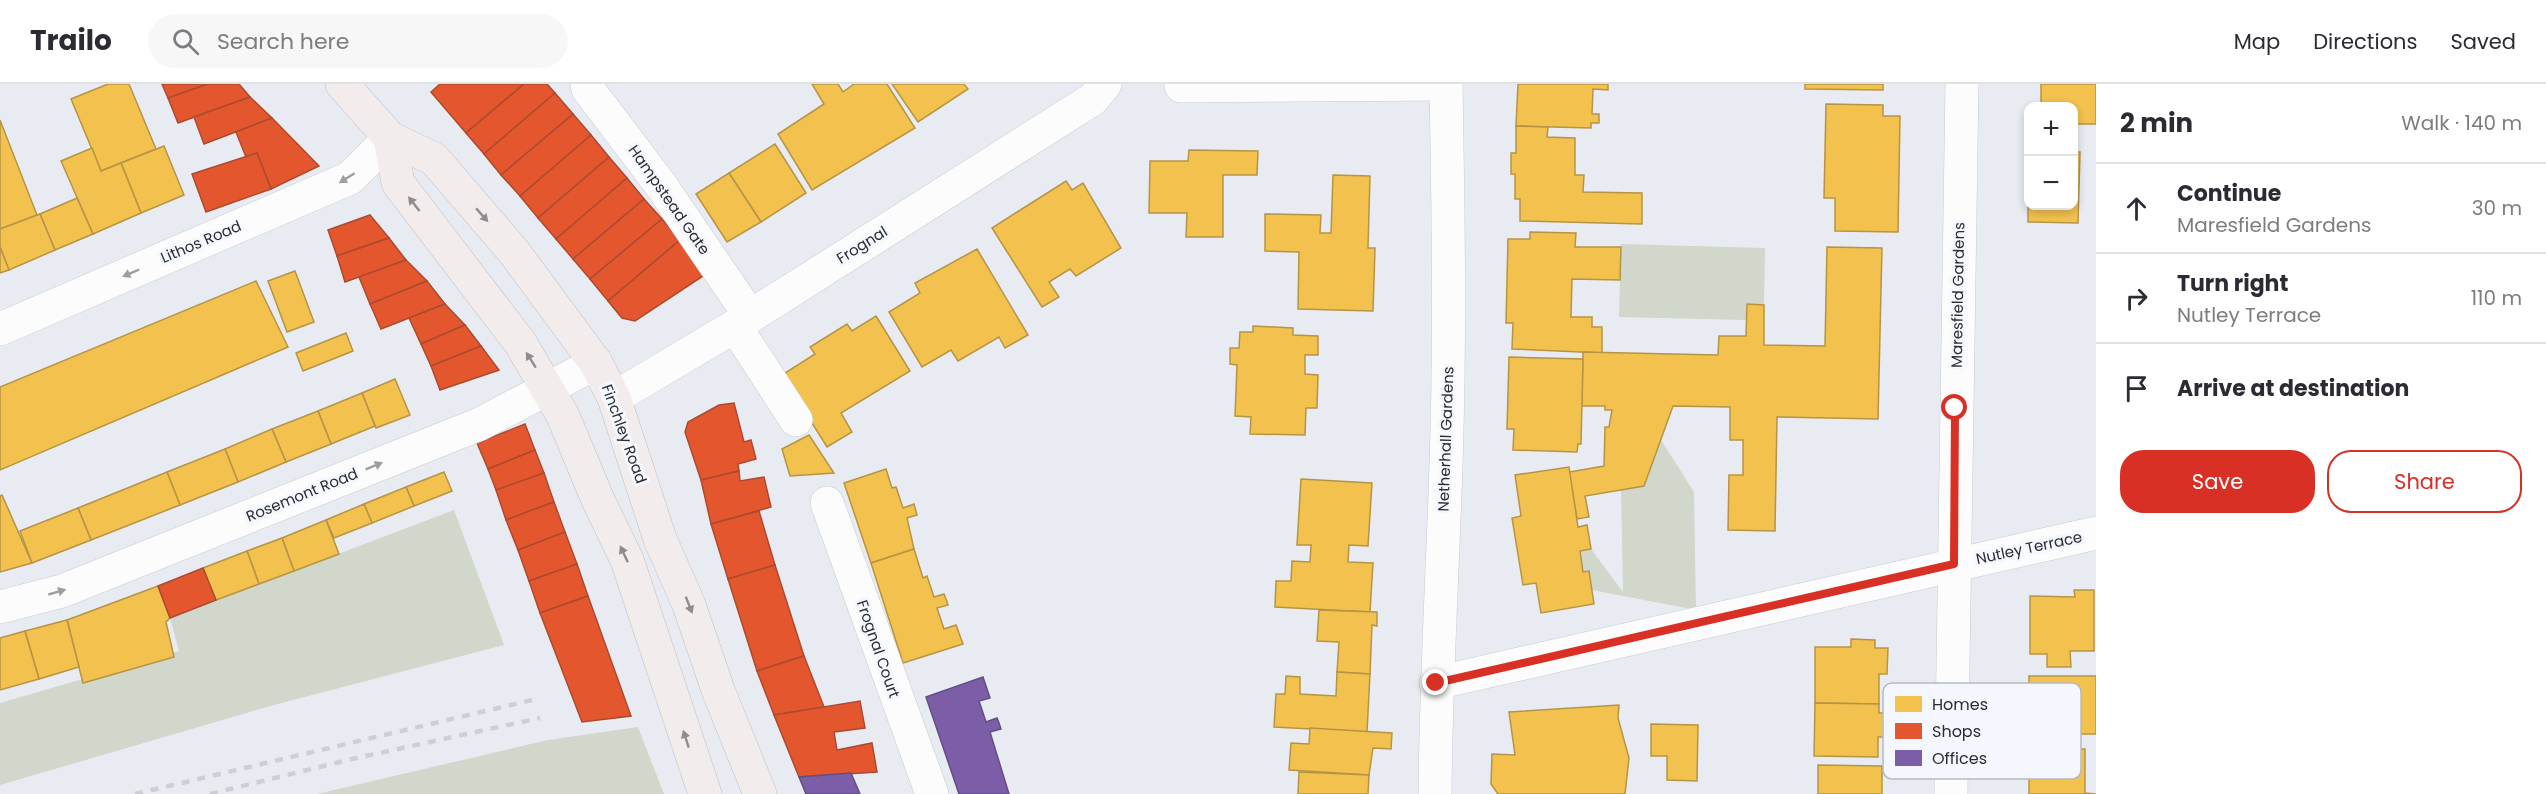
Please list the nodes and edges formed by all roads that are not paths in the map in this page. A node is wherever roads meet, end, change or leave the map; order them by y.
1 (342, 84) edge
2 (587, 84) edge
3 (1105, 84) edge
4 (1446, 84) edge
5 (1962, 84) edge
6 (1181, 86) dead end
7 (390, 138) junction
8 (742, 321) junction
9 (0, 329) edge
10 (596, 363) junction
11 (548, 388) junction
12 (614, 398) junction
13 (796, 420) dead end
14 (827, 503) dead end
15 (2096, 533) edge
16 (1954, 564) junction
17 (0, 607) edge
18 (1436, 683) junction
19 (1952, 683) edge
20 (1951, 779) edge
21 (705, 794) edge
22 (760, 794) edge
23 (932, 794) edge
24 (1435, 794) edge
25 (1951, 794) edge

1 - 7 highway, Finchley Road
2 - 8 street, Hampstead Gate
3 - 8 street, Frognal
4 - 6 street
4 - 18 street, Netherhall Gardens
5 - 16 street, Maresfield Gardens
7 -> 9 street, Lithos Road
7 -> 10 highway, Finchley Road
11 -> 7 highway
8 - 12 street, Frognal
8 - 13 street, Hampstead Gate
10 - 11 street, Rosemont Road
10 - 12 highway, Finchley Road
17 -> 11 street, Rosemont Road
21 -> 11 highway
12 -> 22 highway, Finchley Road
14 - 23 street, Frognal Court
15 - 16 street, Nutley Terrace
16 - 18 street, Nutley Terrace
16 - 19 street, Maresfield Gardens
18 - 24 street, Netherhall Gardens
20 - 25 street, Maresfield Gardens

